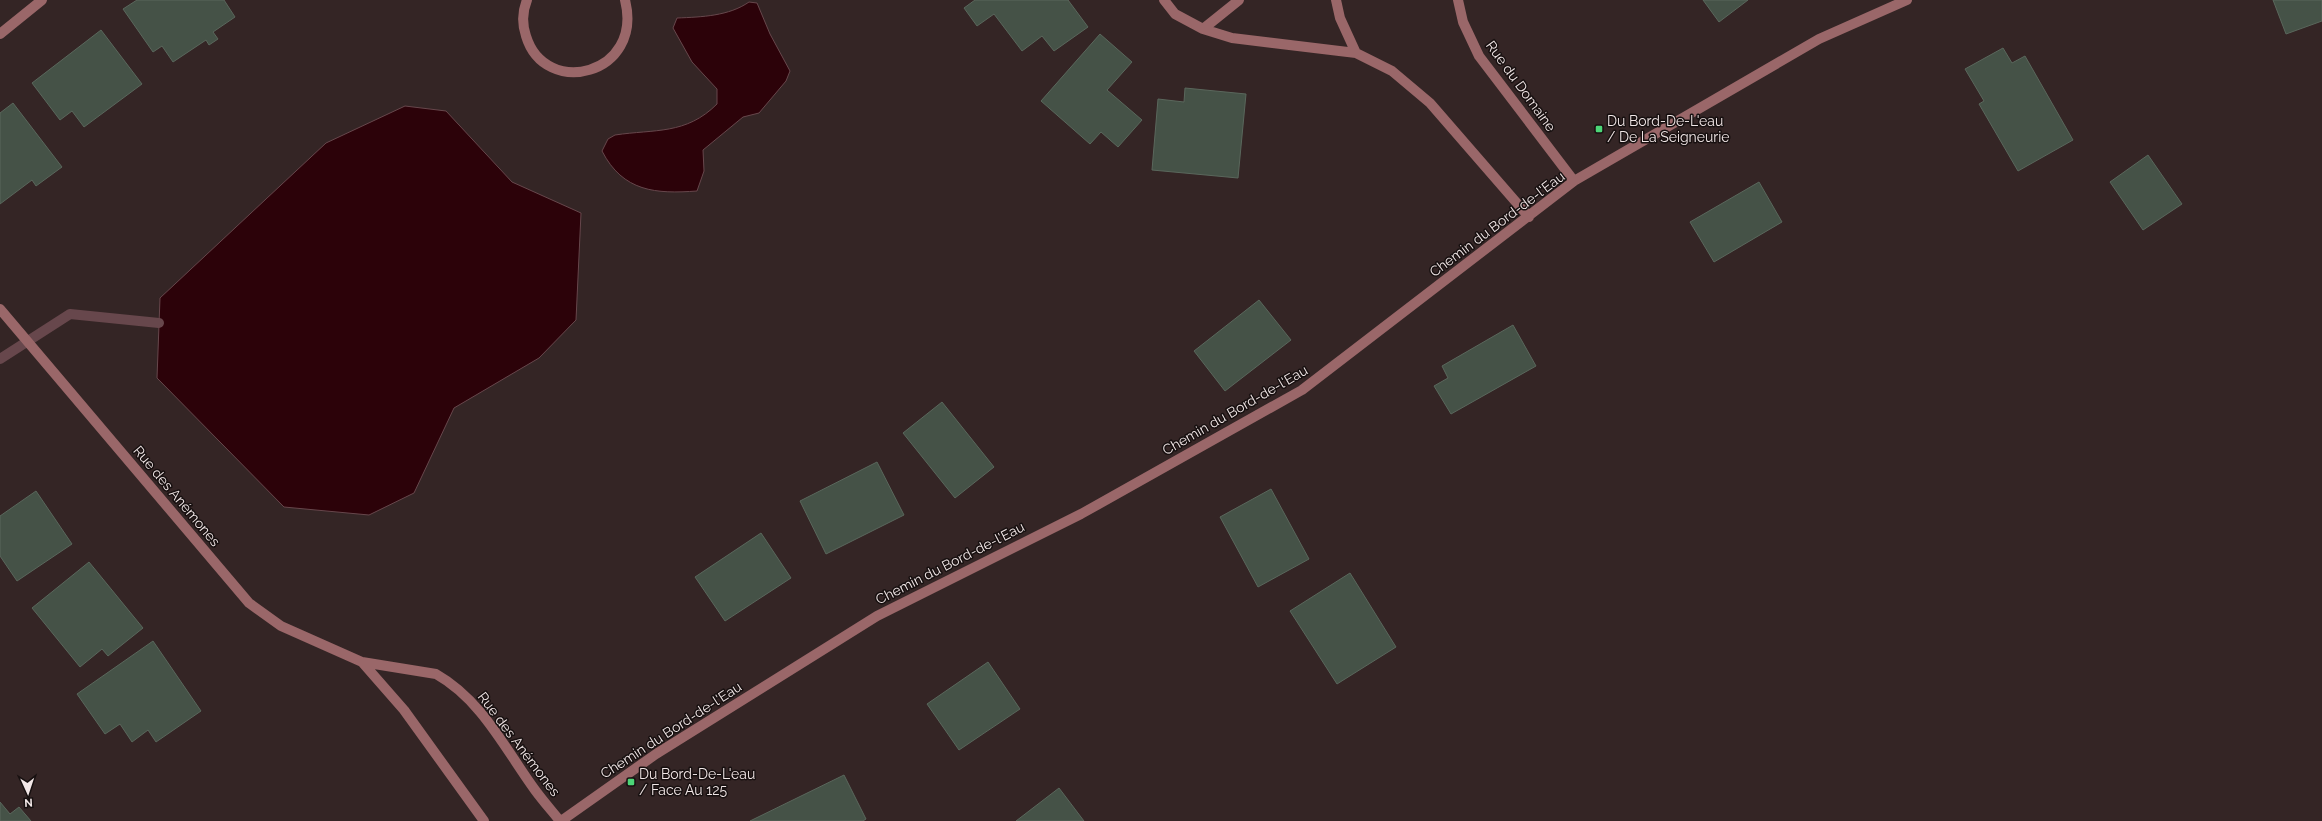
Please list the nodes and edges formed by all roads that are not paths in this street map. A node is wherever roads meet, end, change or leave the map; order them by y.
1 (42, 0) edge
2 (527, 0) edge
3 (625, 0) edge
4 (1164, 0) edge
5 (1239, 0) edge
6 (1336, 0) edge
7 (1458, 0) edge
8 (1906, 0) edge
9 (1203, 29) junction
10 (0, 34) edge
11 (1356, 53) junction
12 (1574, 181) junction
13 (1529, 217) junction
14 (0, 309) edge
15 (362, 662) junction
16 (484, 821) edge
17 (560, 821) edge

1 - 10 street
2 - 3 street
4 - 9 street
5 - 9 street
6 - 11 street
7 - 12 street, Rue du Domaine
8 - 12 street, Chemin du Bord-de-l'Eau
9 - 11 street
11 - 13 street
12 - 13 street, Chemin du Bord-de-l'Eau
13 - 17 street, Chemin du Bord-de-l'Eau
14 - 15 street, Rue des Anémones
15 - 16 street, Rue des Anémones
15 - 17 street, Rue des Anémones

